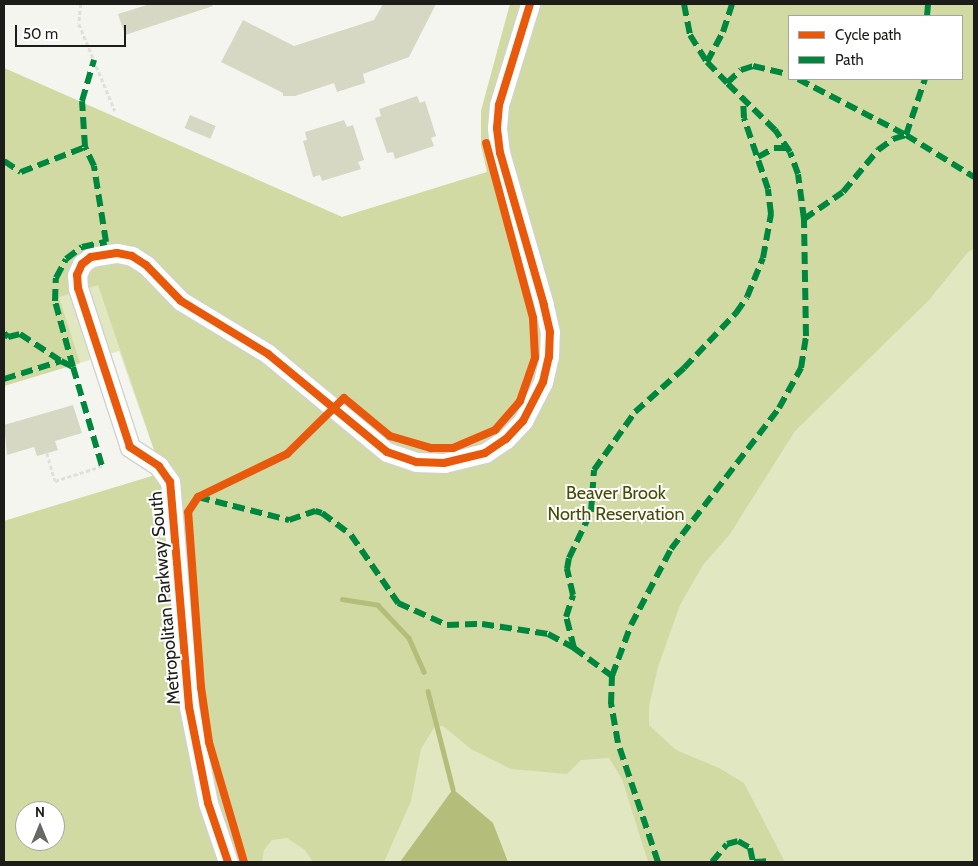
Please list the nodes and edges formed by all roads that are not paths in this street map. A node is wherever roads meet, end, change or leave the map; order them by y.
1 (530, 4) edge
2 (228, 862) edge

1 - 2 street, Metropolitan Parkway South

